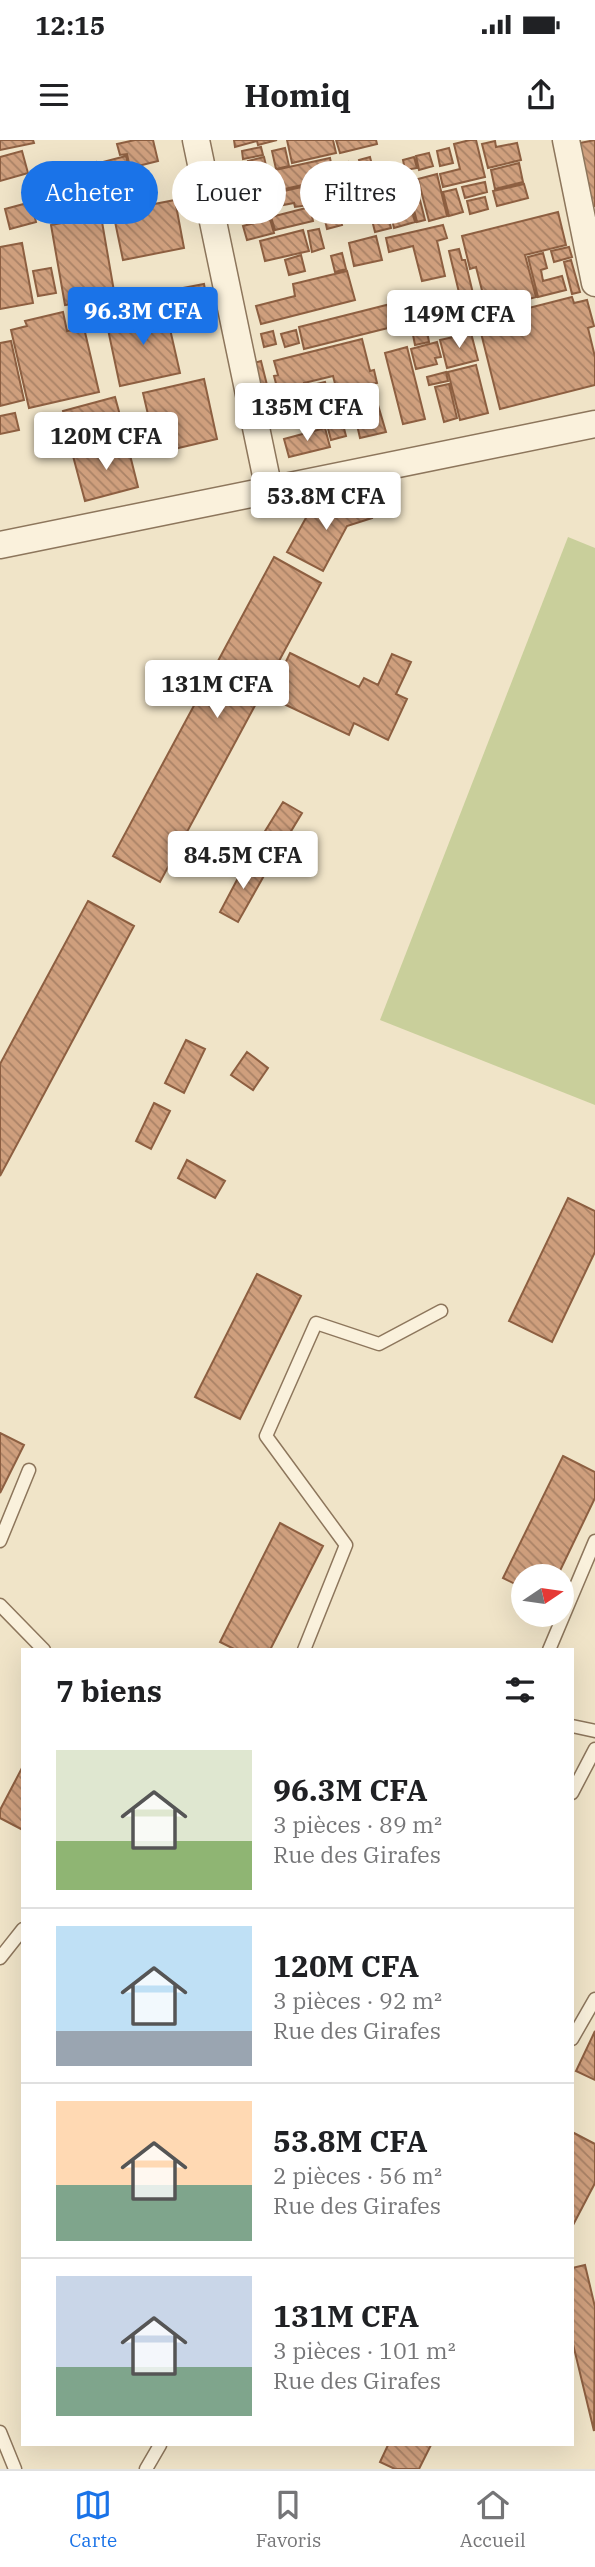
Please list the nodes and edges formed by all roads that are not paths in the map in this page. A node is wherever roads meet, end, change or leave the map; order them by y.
1 (196, 140) edge
2 (566, 140) edge
3 (595, 284) edge
4 (595, 424) edge
5 (269, 490) junction
6 (0, 545) edge
7 (441, 1311) dead end
8 (29, 1470) dead end
9 (0, 1541) edge
10 (595, 1541) edge
11 (0, 1605) edge
12 (42, 1648) edge
13 (305, 1648) edge
14 (551, 1648) edge
15 (574, 1726) edge
16 (595, 1731) edge
17 (595, 1749) edge
18 (574, 1789) edge
19 (21, 1932) edge
20 (0, 1958) edge
21 (595, 1999) edge
22 (574, 2036) edge
23 (0, 2432) edge
24 (159, 2446) edge
25 (15, 2469) edge
26 (146, 2469) edge

1 - 5 street
2 - 3 street
4 - 5 street
5 - 6 street
7 - 13 lane
8 - 9 lane
10 - 14 lane
11 - 12 lane
15 - 16 lane
17 - 18 lane
19 - 20 lane
21 - 22 lane
23 - 25 lane
24 - 26 lane

